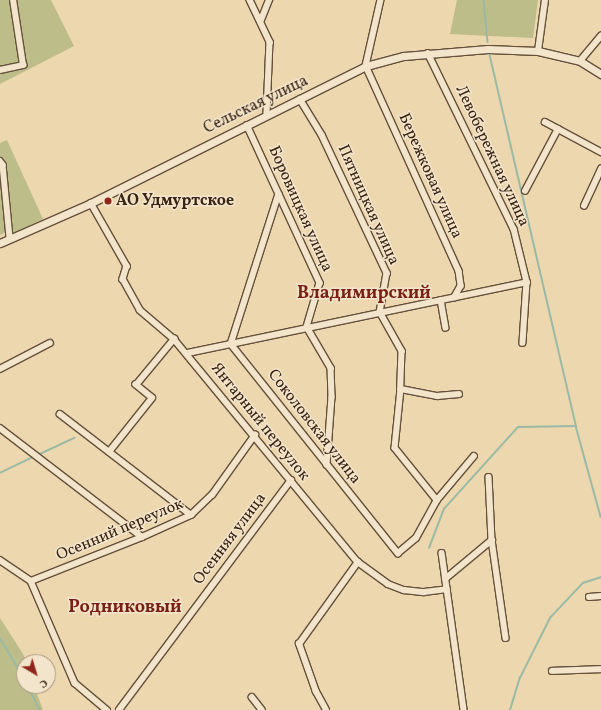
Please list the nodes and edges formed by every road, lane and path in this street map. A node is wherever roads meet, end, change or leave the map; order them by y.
1 (13, 0) edge
2 (250, 0) edge
3 (269, 0) edge
4 (381, 0) edge
5 (545, 0) edge
6 (261, 20) junction
7 (601, 36) edge
8 (538, 51) junction
9 (428, 53) junction
10 (580, 61) junction
11 (366, 66) junction
12 (0, 70) edge
13 (601, 74) edge
14 (300, 99) junction
15 (267, 115) junction
16 (545, 122) dead end
17 (247, 125) junction
18 (558, 129) junction
19 (601, 152) edge
20 (0, 161) edge
21 (601, 169) edge
22 (525, 191) dead end
23 (279, 194) junction
24 (91, 203) junction
25 (584, 206) dead end
26 (10, 238) junction
27 (0, 243) edge
28 (528, 282) junction
29 (455, 297) junction
30 (441, 300) junction
31 (380, 312) junction
32 (307, 327) junction
33 (446, 328) dead end
34 (174, 339) junction
35 (50, 343) dead end
36 (523, 343) dead end
37 (231, 344) junction
38 (188, 353) junction
39 (0, 369) edge
40 (401, 389) junction
41 (459, 394) dead end
42 (60, 414) dead end
43 (0, 428) edge
44 (254, 435) junction
45 (109, 452) junction
46 (474, 456) dead end
47 (328, 465) junction
48 (489, 477) dead end
49 (291, 480) junction
50 (437, 500) junction
51 (191, 515) junction
52 (142, 538) junction
53 (492, 540) junction
54 (442, 553) dead end
55 (0, 560) edge
56 (358, 562) junction
57 (446, 579) junction
58 (31, 581) junction
59 (447, 589) junction
60 (601, 596) edge
61 (589, 597) dead end
62 (506, 638) dead end
63 (601, 669) edge
64 (552, 671) dead end
65 (252, 697) dead end
66 (107, 710) edge
67 (119, 710) edge
68 (262, 710) edge
69 (326, 710) edge
70 (464, 710) edge

1 - 12 street
2 - 6 street
3 - 6 street
4 - 11 street
5 - 8 street
6 - 15 street
7 - 10 street
8 - 9 street, Сельская улица
8 - 10 street, Сельская улица
9 - 11 street, Сельская улица
9 - 28 street, Левобережная улица
10 - 13 street, Сельская улица
11 - 14 street, Сельская улица
11 - 29 street, Бережковая улица
14 - 15 street, Сельская улица
14 - 31 street, Пятницкая улица
15 - 17 street, Сельская улица
16 - 18 street
17 - 23 street, Боровицкая улица
17 - 24 street, Сельская улица
18 - 19 street
18 - 22 street
20 - 26 street
21 - 25 street
23 - 32 street, Боровицкая улица
23 - 37 street
24 - 26 street, Сельская улица
24 - 34 street, Янтарный переулок
26 - 27 street, Сельская улица
28 - 29 street
28 - 36 street, Левобережная улица
29 - 30 street
30 - 31 street
30 - 33 street
31 - 32 street
31 - 40 street
32 - 37 street
32 - 47 street
34 - 38 street, Янтарный переулок
34 - 45 street
35 - 39 street
37 - 38 street
37 - 47 street, Соколовская улица
38 - 44 street, Янтарный переулок
40 - 41 street
40 - 50 street
42 - 45 street
43 - 52 street
44 - 49 street, Янтарный переулок
44 - 51 street, Осенний переулок
45 - 51 street
46 - 50 street, Соколовская улица
47 - 50 street, Соколовская улица
48 - 53 street
49 - 56 street, Янтарный переулок
49 - 67 street, Осенняя улица
51 - 52 street, Осенний переулок
52 - 58 street, Осенний переулок
53 - 57 street
53 - 62 street
54 - 57 street
55 - 58 street
56 - 59 street, Янтарный переулок
56 - 69 street
57 - 59 street
58 - 66 street
59 - 70 street
60 - 61 street
63 - 64 street
65 - 68 street

